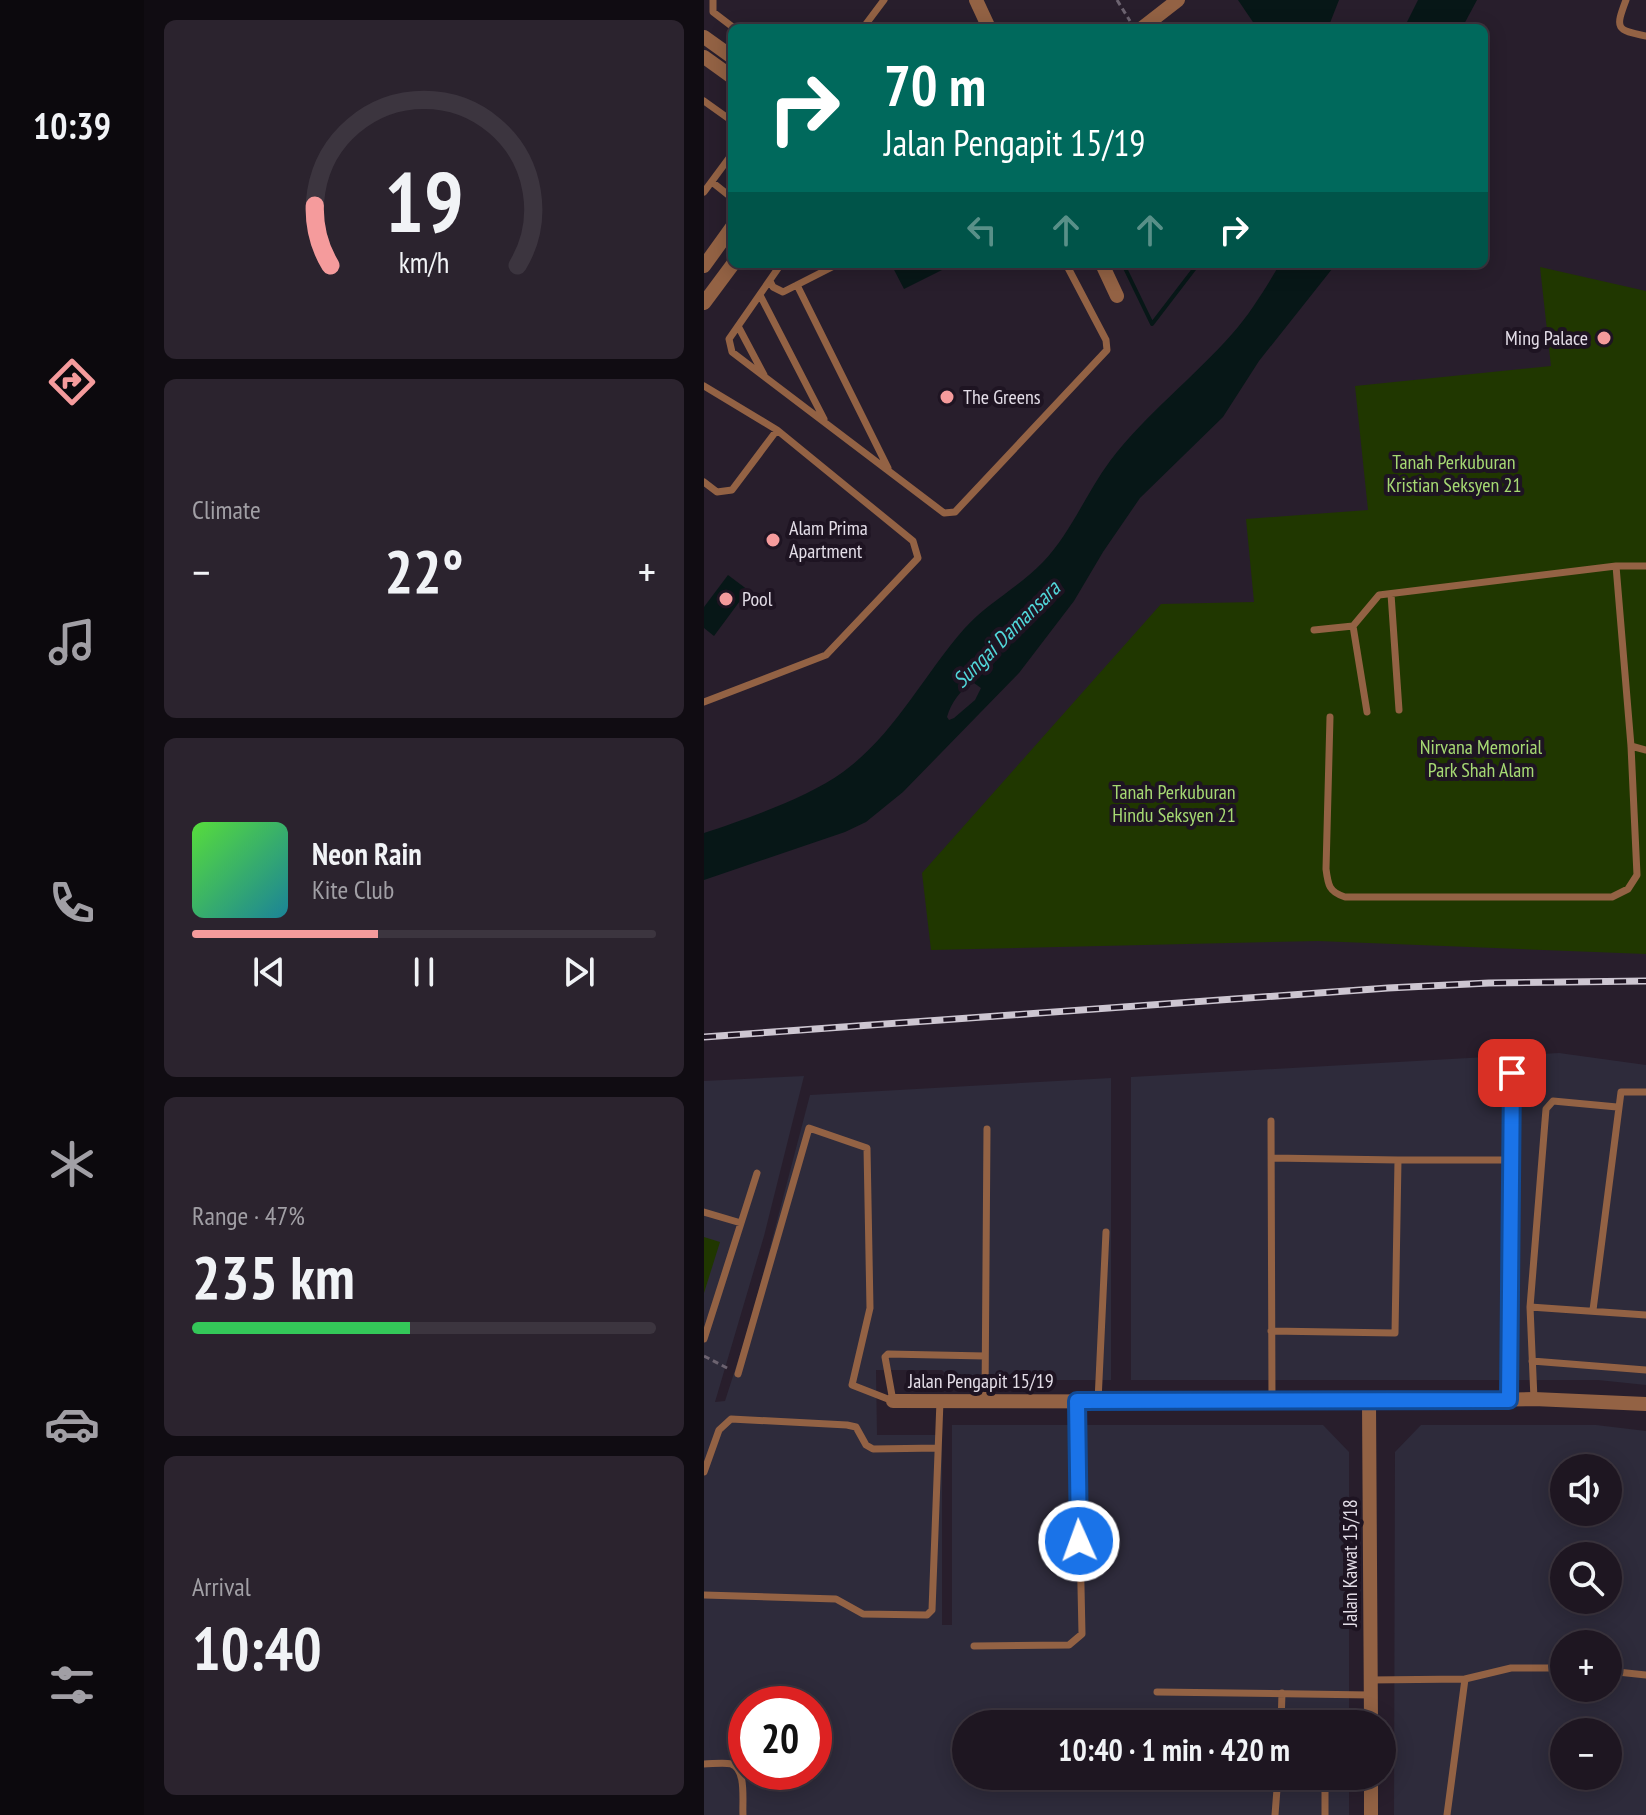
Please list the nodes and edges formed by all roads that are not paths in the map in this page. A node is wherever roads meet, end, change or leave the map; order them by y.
1 (713, 0) edge
2 (884, 0) edge
3 (976, 0) edge
4 (1178, 0) edge
5 (1626, 0) edge
6 (729, 24) edge
7 (866, 24) edge
8 (987, 24) edge
9 (1147, 24) edge
10 (1646, 36) edge
11 (704, 37) edge
12 (728, 54) edge
13 (704, 57) edge
14 (728, 74) edge
15 (704, 101) edge
16 (728, 118) edge
17 (728, 160) edge
18 (712, 182) junction
19 (704, 192) edge
20 (728, 195) edge
21 (728, 233) edge
22 (704, 266) edge
23 (730, 268) edge
24 (778, 268) edge
25 (830, 268) edge
26 (1068, 268) edge
27 (1104, 268) edge
28 (770, 281) junction
29 (797, 285) junction
30 (760, 295) junction
31 (1117, 296) dead end
32 (704, 303) edge
33 (738, 326) junction
34 (765, 377) junction
35 (704, 386) edge
36 (825, 421) junction
37 (777, 430) junction
38 (889, 470) junction
39 (704, 482) edge
40 (1616, 566) junction
41 (1646, 566) edge
42 (1391, 594) junction
43 (1353, 626) junction
44 (1314, 630) dead end
45 (704, 702) edge
46 (1399, 710) dead end
47 (1367, 712) dead end
48 (1330, 717) dead end
49 (1631, 746) junction
50 (1646, 750) edge
51 (1512, 1073) dead end
52 (1646, 1092) edge
53 (1617, 1107) junction
54 (1271, 1121) dead end
55 (987, 1129) dead end
56 (1272, 1158) junction
57 (1398, 1160) junction
58 (1512, 1160) junction
59 (757, 1173) dead end
60 (704, 1212) edge
61 (741, 1223) junction
62 (1106, 1232) dead end
63 (1530, 1307) junction
64 (1593, 1310) junction
65 (1646, 1315) edge
66 (1271, 1331) junction
67 (704, 1339) edge
68 (985, 1356) junction
69 (1532, 1361) junction
70 (1646, 1370) edge
71 (738, 1374) road end
72 (1534, 1399) junction
73 (1509, 1400) junction
74 (893, 1401) junction
75 (940, 1401) junction
76 (985, 1401) junction
77 (1077, 1401) junction
78 (1098, 1401) junction
79 (1272, 1402) junction
80 (1369, 1402) junction
81 (1646, 1404) edge
82 (938, 1448) junction
83 (704, 1472) edge
84 (704, 1595) edge
85 (974, 1646) dead end
86 (1550, 1668) edge
87 (1622, 1672) edge
88 (1646, 1675) edge
89 (1465, 1679) junction
90 (1370, 1687) junction
91 (1157, 1692) dead end
92 (1282, 1693) junction
93 (1281, 1710) edge
94 (1371, 1710) edge
95 (704, 1764) edge
96 (1277, 1790) edge
97 (1325, 1790) edge
98 (1371, 1790) edge
99 (743, 1815) edge
100 (1275, 1815) edge
101 (1325, 1815) edge
102 (1371, 1815) edge
103 (1447, 1815) edge

1 - 6 lane
2 - 7 lane
3 - 8 street
4 - 9 street
5 - 10 lane
11 - 12 street
13 - 14 street
15 - 16 lane
17 - 18 lane
18 - 19 lane
18 - 20 lane
21 - 22 street
23 - 32 street
24 - 28 lane
25 - 29 lane
26 - 38 lane
27 - 31 street
28 - 29 lane
28 - 30 lane
29 - 38 lane
30 - 33 lane
30 - 36 lane
33 - 34 lane
33 - 34 lane
34 - 36 lane
35 - 37 lane
36 - 38 lane
37 - 39 lane
37 - 45 lane
40 - 41 lane
40 - 42 lane
40 - 49 lane
42 - 43 lane
42 - 46 lane
43 - 44 lane
43 - 47 lane
48 - 49 lane
49 - 50 lane
51 - 58 lane
52 - 53 lane
53 - 63 lane
53 - 64 lane
54 - 56 lane
55 - 68 lane
56 - 57 lane
56 - 66 lane
57 - 58 lane
57 - 66 lane
58 - 73 lane
59 - 61 lane
60 - 61 lane
61 - 67 lane
62 - 78 lane
63 - 64 lane
63 - 69 lane
64 - 65 lane
66 - 79 lane
68 - 74 lane
68 - 76 lane
69 - 70 lane
69 - 72 lane
71 - 74 lane
72 - 73 street, Jalan Pengapit 15/19
72 - 81 street, Jalan Pengapit 15/19
73 - 80 street, Jalan Pengapit 15/19
74 - 75 street, Jalan Pengapit 15/19
75 - 76 street, Jalan Pengapit 15/19
75 - 82 lane
76 - 77 street, Jalan Pengapit 15/19
77 - 78 street, Jalan Pengapit 15/19
77 - 85 lane
78 - 79 street, Jalan Pengapit 15/19
79 - 80 street, Jalan Pengapit 15/19
80 - 90 street, Jalan Kawat 15/18
82 - 83 lane
82 - 84 lane
86 - 89 lane
87 - 88 lane
89 - 90 lane
89 - 103 lane
90 - 92 lane
90 - 94 street, Jalan Kawat 15/18
91 - 92 lane
92 - 93 lane
95 - 99 lane
96 - 100 lane
97 - 101 lane
98 - 102 street

